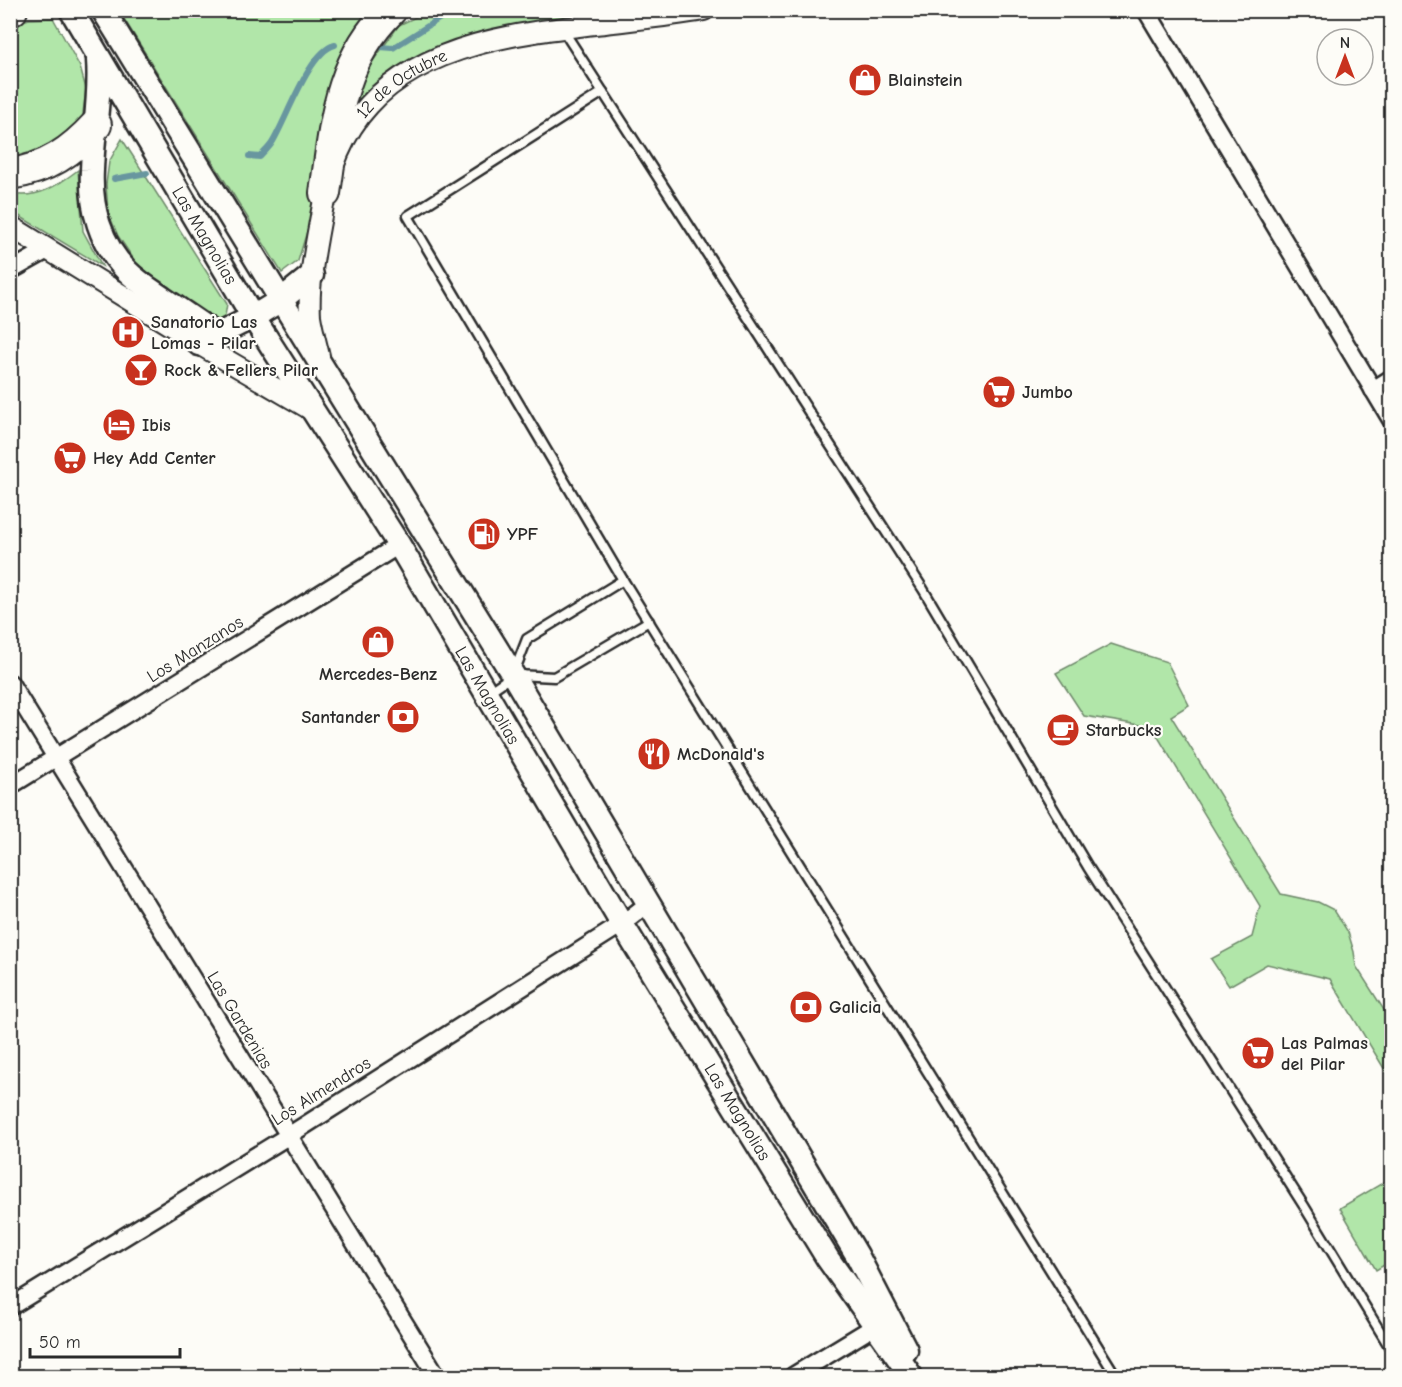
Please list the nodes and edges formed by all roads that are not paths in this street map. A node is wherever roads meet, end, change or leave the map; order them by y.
1 (391, 10) edge
2 (704, 10) edge
3 (1146, 10) edge
4 (105, 13) edge
5 (76, 20) edge
6 (562, 28) junction
7 (98, 55) junction
8 (603, 92) junction
9 (96, 125) junction
10 (10, 174) edge
11 (325, 193) junction
12 (10, 226) edge
13 (49, 249) junction
14 (10, 272) edge
15 (312, 275) junction
16 (281, 300) junction
17 (253, 317) junction
18 (208, 339) junction
19 (322, 367) junction
20 (1392, 378) edge
21 (1373, 390) junction
22 (312, 410) junction
23 (1392, 421) edge
24 (399, 545) junction
25 (623, 580) junction
26 (649, 621) junction
27 (513, 675) junction
28 (10, 683) edge
29 (486, 694) junction
30 (57, 758) junction
31 (10, 786) edge
32 (649, 903) junction
33 (622, 924) junction
34 (288, 1136) junction
35 (10, 1307) edge
36 (875, 1326) junction
37 (1392, 1346) edge
38 (437, 1377) edge
39 (793, 1377) edge
40 (910, 1377) edge
41 (920, 1377) edge
42 (1116, 1377) edge

1 - 11 highway
2 - 6 street, 12 de Octubre
3 - 21 street
4 - 16 main road, Las Magnolias
5 - 7 main road, Las Magnolias
6 - 8 lane
6 - 11 street, 12 de Octubre
7 - 9 main road
7 - 17 main road, Las Magnolias
8 - 25 lane
8 - 37 lane
9 - 10 highway
9 - 18 main road
11 - 15 street, 12 de Octubre
12 - 13 street
13 - 14 street
13 - 18 street
15 - 16 main road
15 - 19 street, 12 de Octubre
16 - 17 main road
16 - 19 main road, Las Magnolias
17 - 18 main road
17 - 22 main road, Las Magnolias
18 - 22 street
19 - 27 main road, Las Magnolias
20 - 21 street
21 - 23 street
22 - 24 main road, Las Magnolias
24 - 29 main road, Las Magnolias
24 - 30 street, Los Manzanos
25 - 26 lane
25 - 27 lane
26 - 27 lane
26 - 42 lane
27 - 29 lane
27 - 32 main road, Las Magnolias
28 - 30 street, Las Gardenias
29 - 33 main road, Las Magnolias
30 - 31 street, Los Manzanos
30 - 34 street, Las Gardenias
32 - 33 street, Los Almendros
32 - 41 main road, Las Magnolias
33 - 34 street, Los Almendros
33 - 36 main road, Las Magnolias
34 - 35 street, Los Almendros
34 - 38 street, Las Gardenias
36 - 39 street
36 - 40 main road, Las Magnolias

